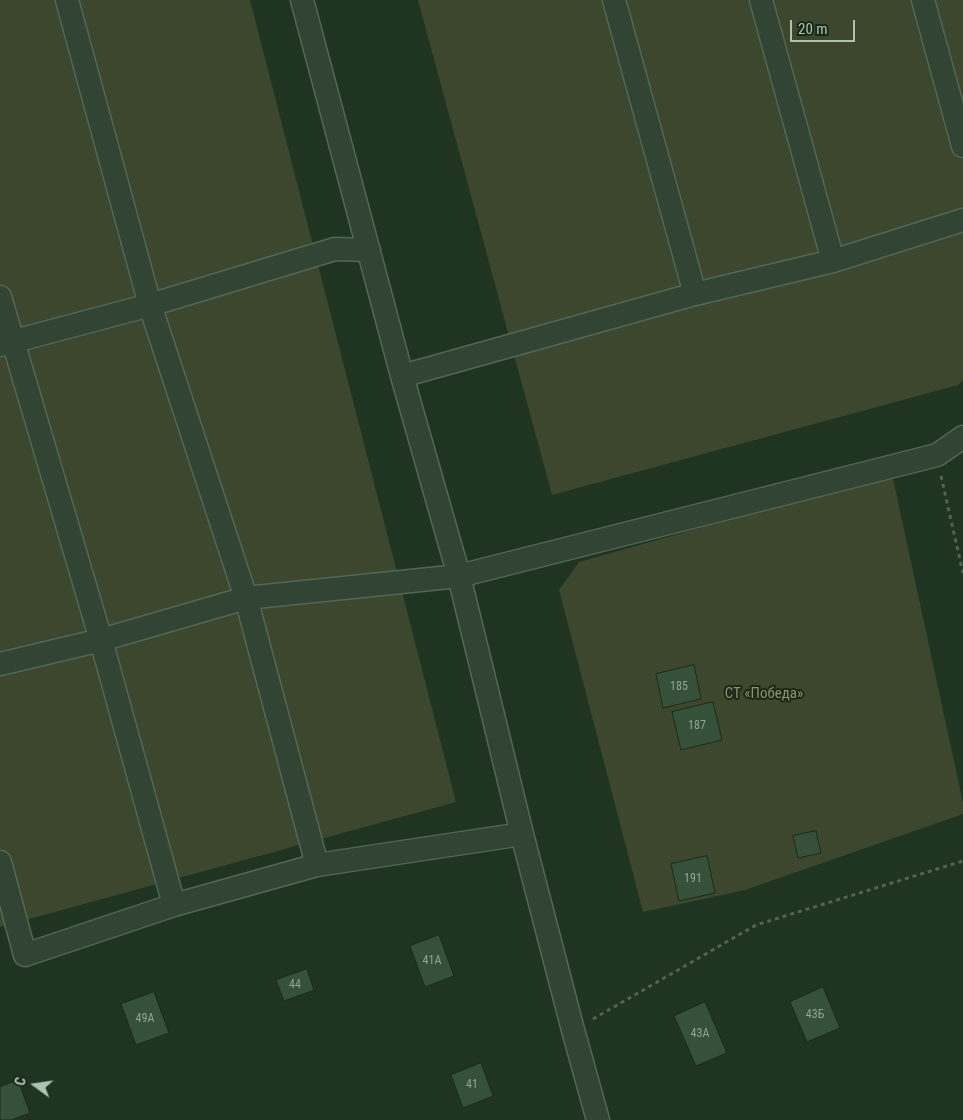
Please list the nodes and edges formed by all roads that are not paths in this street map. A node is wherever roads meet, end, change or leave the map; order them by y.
1 (67, 0) edge
2 (302, 0) edge
3 (614, 0) edge
4 (761, 0) edge
5 (923, 0) edge
6 (963, 146) edge
7 (963, 220) edge
8 (369, 250) junction
9 (833, 261) junction
10 (695, 294) junction
11 (0, 297) edge
12 (150, 304) junction
13 (6, 343) edge
14 (402, 376) junction
15 (963, 437) edge
16 (459, 576) junction
17 (246, 598) junction
18 (101, 640) junction
19 (0, 664) edge
20 (522, 834) junction
21 (0, 862) edge
22 (317, 865) junction
23 (174, 905) junction
24 (598, 1120) edge

1 - 12 street
2 - 8 street
3 - 10 street
4 - 9 street
5 - 6 street
7 - 9 street
8 - 12 street
8 - 14 street
9 - 10 street
10 - 14 street
11 - 13 street
12 - 13 street
12 - 17 street
13 - 18 street
14 - 16 street
15 - 16 street
16 - 17 street
16 - 20 street
17 - 18 street
17 - 22 street
18 - 19 street
18 - 23 street
20 - 22 street
20 - 24 street
21 - 23 street
22 - 23 street

